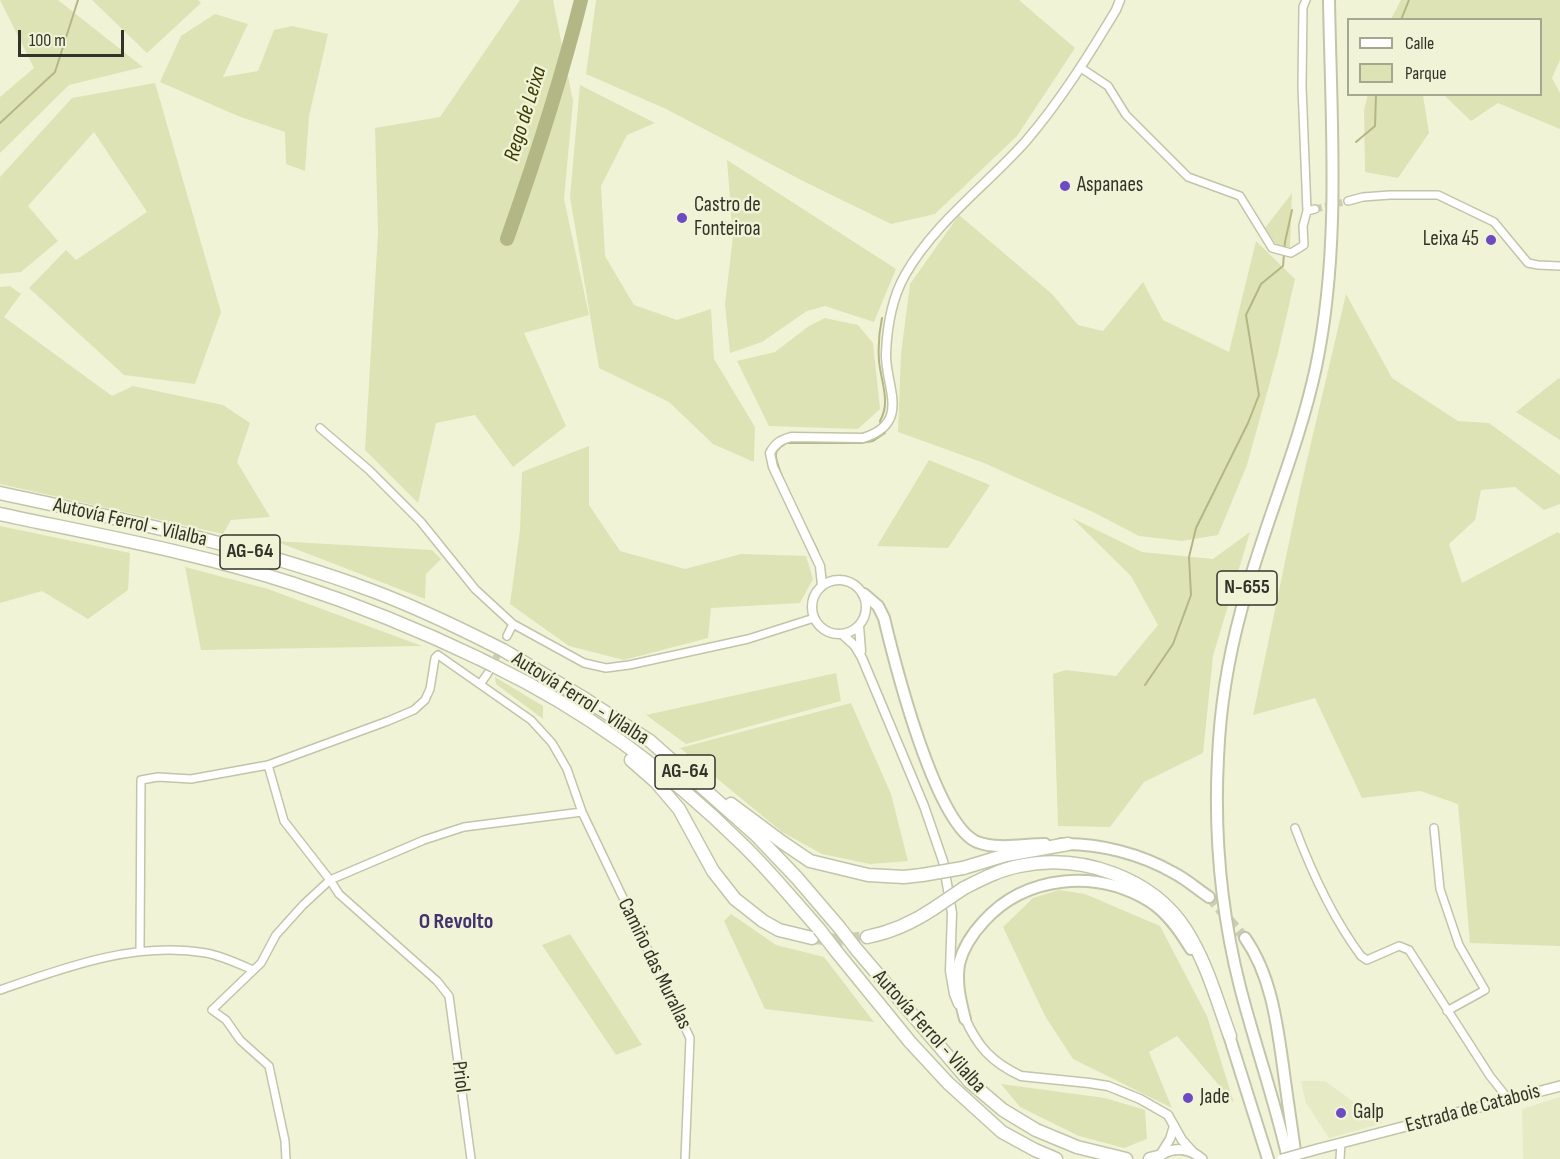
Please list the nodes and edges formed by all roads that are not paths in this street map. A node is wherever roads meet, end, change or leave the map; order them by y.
1 (1120, 0) edge
2 (1306, 0) edge
3 (1329, 0) edge
4 (1081, 68) junction
5 (1348, 201) tunnel mouth
6 (1315, 209) tunnel mouth
7 (1307, 211) junction
8 (1560, 266) edge
9 (320, 428) dead end
10 (0, 492) edge
11 (0, 514) edge
12 (820, 566) junction
13 (839, 579) junction
14 (822, 585) junction
15 (864, 594) junction
16 (814, 618) junction
17 (513, 624) junction
18 (859, 626) junction
19 (842, 634) junction
20 (507, 636) tunnel mouth
21 (861, 658) junction
22 (491, 669) junction
23 (481, 683) junction
24 (609, 734) junction
25 (268, 765) junction
26 (685, 772) junction
27 (582, 812) junction
28 (1295, 828) dead end
29 (1434, 828) dead end
30 (1068, 844) junction
31 (330, 880) junction
32 (1209, 897) tunnel mouth
33 (816, 934) junction
34 (867, 937) tunnel mouth
35 (1245, 938) tunnel mouth
36 (140, 951) junction
37 (254, 970) junction
38 (0, 990) edge
39 (1447, 1011) junction
40 (965, 1019) junction
41 (1230, 1036) junction
42 (1560, 1086) edge
43 (1509, 1100) junction
44 (1174, 1126) junction
45 (1341, 1143) junction
46 (1201, 1157) edge
47 (1156, 1158) edge
48 (286, 1159) edge
49 (471, 1159) edge
50 (686, 1159) edge
51 (1056, 1159) edge
52 (1126, 1159) edge
53 (1268, 1159) edge
54 (1282, 1159) edge
55 (1288, 1159) edge
56 (1296, 1159) edge
57 (1340, 1159) edge

1 - 4 street
2 - 7 street
3 - 55 highway, N-655
4 - 7 street
4 - 12 street
5 - 8 street
6 - 7 street
9 - 17 street
10 - 26 highway, Autovía Ferrol - Vilalba / AG-64, bridge
11 - 22 highway, Autovía Ferrol - Vilalba / AG-64, bridge
12 - 13 street
12 - 14 street
13 - 14 street
13 - 15 street
14 - 16 street
15 - 18 street
15 - 30 highway
16 - 17 street
16 - 19 street
17 - 20 street
18 - 19 street
18 - 21 street
19 - 21 street
21 - 40 street
22 - 23 street
22 - 24 highway, Autovía Ferrol - Vilalba / AG-64
23 - 25 street, Camiño das Murallas
23 - 27 street, Camiño das Murallas
24 - 33 highway, Autovía Ferrol - Vilalba / AG-64
24 - 33 highway
25 - 31 street
25 - 36 street
26 - 30 highway, bridge
26 - 52 highway, Autovía Ferrol - Vilalba / AG-64, bridge
27 - 31 street
27 - 50 street, Camiño das Murallas
28 - 39 street
29 - 39 street
30 - 32 highway
31 - 37 street
31 - 49 street, Priol
33 - 51 highway, Autovía Ferrol - Vilalba / AG-64, bridge
34 - 41 highway, bridge
35 - 56 highway
36 - 37 street
36 - 38 street
37 - 48 street
39 - 43 street
40 - 41 highway
40 - 44 street
41 - 53 highway
42 - 43 main road, Estrada de Catabois
43 - 45 main road, Estrada de Catabois
44 - 46 street
44 - 47 street
45 - 54 main road, Estrada de Catabois, bridge
45 - 57 street
46 - 47 main road

